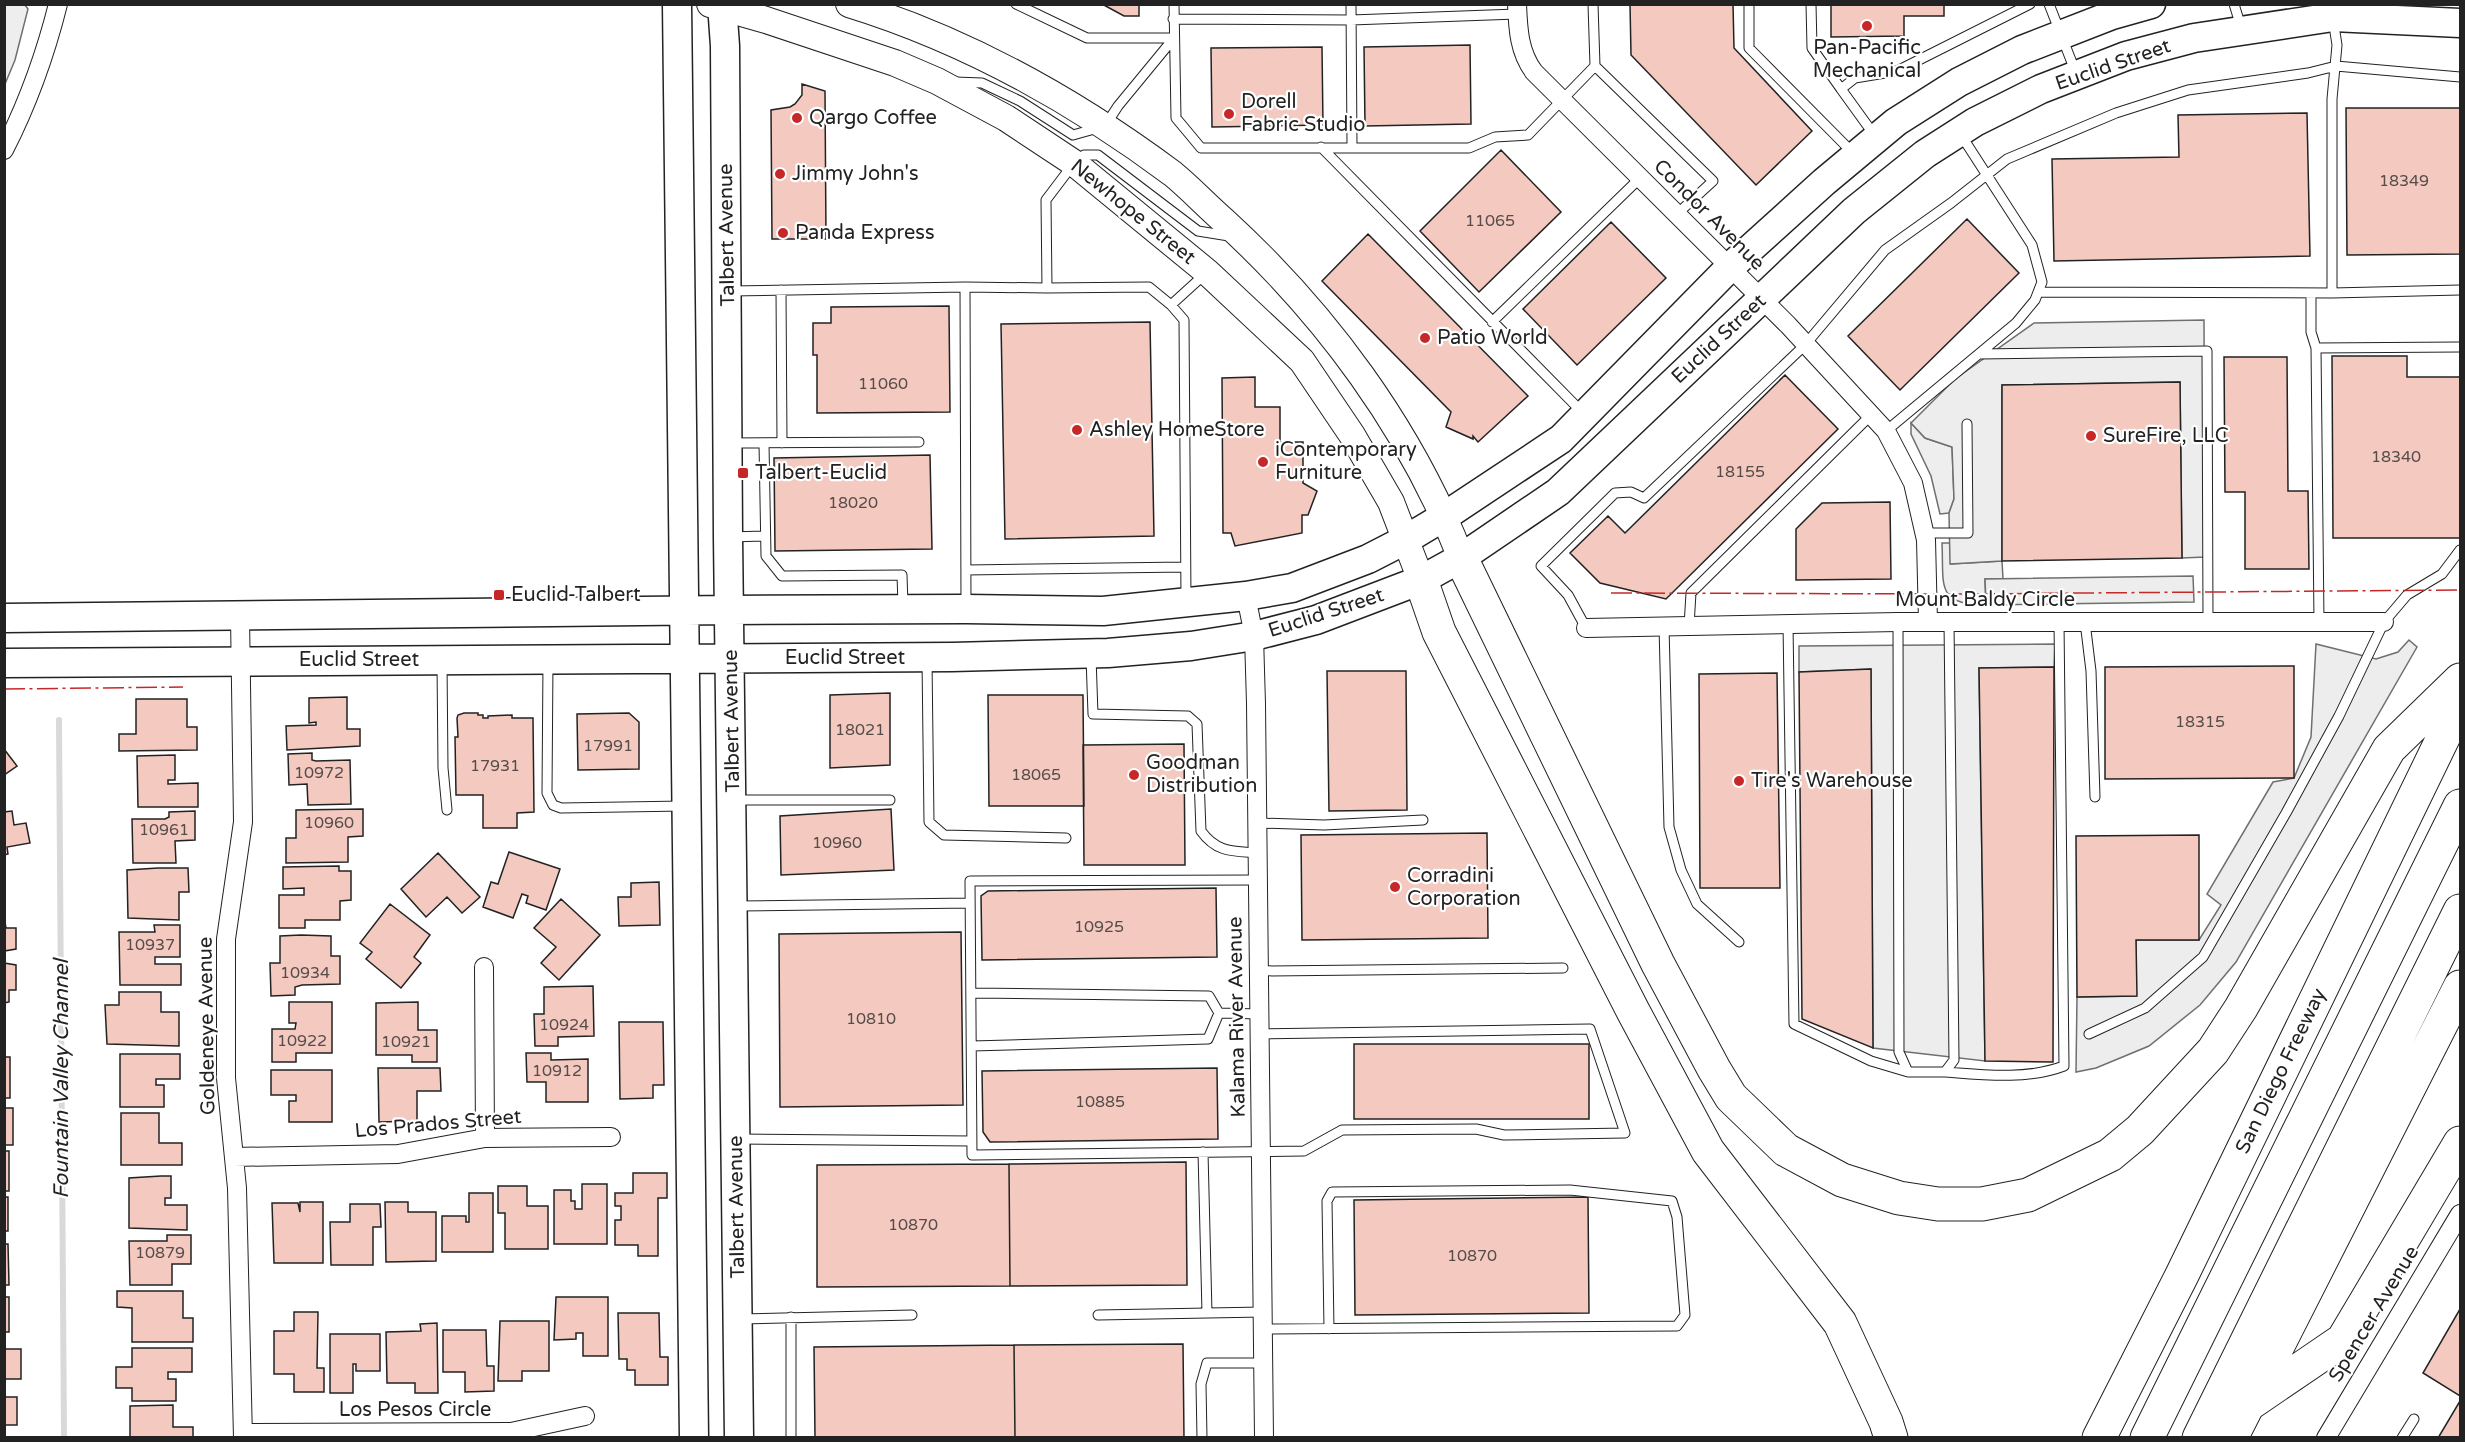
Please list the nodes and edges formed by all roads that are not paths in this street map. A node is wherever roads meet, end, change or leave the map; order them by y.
1 (58, 4) edge
2 (677, 4) edge
3 (1016, 4) edge
4 (1174, 4) edge
5 (1351, 4) edge
6 (1593, 4) edge
7 (1749, 4) edge
8 (1811, 4) edge
9 (2030, 4) edge
10 (2049, 4) edge
11 (2151, 4) edge
12 (854, 5) edge
13 (719, 6) edge
14 (1517, 9) edge
15 (2333, 11) edge
16 (2238, 17) edge
17 (1173, 19) junction
18 (1351, 20) junction
19 (2460, 23) edge
20 (2062, 34) junction
21 (1174, 38) junction
22 (1595, 66) junction
23 (2336, 66) junction
24 (2077, 75) junction
25 (2460, 77) edge
26 (937, 81) junction
27 (1841, 89) junction
28 (1562, 102) junction
29 (1105, 126) junction
30 (1959, 132) junction
31 (1321, 147) junction
32 (1352, 147) junction
33 (1866, 147) junction
34 (4, 150) edge
35 (1074, 163) junction
36 (1985, 176) junction
37 (1640, 178) junction
38 (1677, 214) junction
39 (1243, 239) junction
40 (1730, 267) junction
41 (1207, 272) junction
42 (965, 287) junction
43 (1047, 288) junction
44 (781, 290) junction
45 (727, 291) junction
46 (2460, 291) edge
47 (2038, 292) junction
48 (2311, 293) junction
49 (2332, 293) junction
50 (1762, 299) junction
51 (1171, 305) junction
52 (1492, 322) junction
53 (1805, 345) junction
54 (2460, 347) edge
55 (2316, 348) junction
56 (1979, 354) junction
57 (1585, 415) junction
58 (1871, 415) junction
59 (1967, 424) dead end
60 (1886, 431) junction
61 (919, 442) dead end
62 (729, 443) junction
63 (764, 443) junction
64 (782, 443) junction
65 (1445, 516) junction
66 (1924, 533) junction
67 (765, 536) junction
68 (728, 537) junction
69 (1405, 540) junction
70 (2460, 550) edge
71 (1461, 558) junction
72 (1185, 567) junction
73 (966, 570) junction
74 (1421, 580) junction
75 (1246, 596) junction
76 (1186, 602) junction
77 (966, 609) junction
78 (685, 610) junction
79 (730, 610) junction
80 (903, 610) junction
81 (240, 616) junction
82 (4, 618) edge
83 (2208, 621) junction
84 (2319, 621) junction
85 (1898, 622) junction
86 (1929, 622) junction
87 (1949, 622) junction
88 (2060, 622) junction
89 (2085, 622) junction
90 (2384, 622) junction
91 (1788, 624) junction
92 (1664, 626) junction
93 (1689, 626) junction
94 (1586, 628) joint
95 (1254, 636) junction
96 (1091, 653) junction
97 (927, 657) junction
98 (685, 659) junction
99 (731, 659) junction
100 (442, 660) junction
101 (548, 660) junction
102 (240, 661) junction
103 (4, 663) edge
104 (2460, 681) edge
105 (2460, 703) edge
106 (2095, 797) dead end
107 (732, 800) junction
108 (890, 800) dead end
109 (687, 806) junction
110 (2460, 806) edge
111 (447, 810) dead end
112 (1423, 820) dead end
113 (1258, 824) junction
114 (1066, 838) dead end
115 (1258, 853) junction
116 (1258, 880) junction
117 (970, 903) junction
118 (733, 906) junction
119 (2460, 911) edge
120 (1739, 942) dead end
121 (484, 967) dead end
122 (1563, 968) dead end
123 (1259, 971) junction
124 (2460, 987) edge
125 (972, 993) junction
126 (1219, 1013) junction
127 (1260, 1014) junction
128 (1260, 1034) junction
129 (2089, 1034) dead end
130 (972, 1046) junction
131 (1908, 1072) junction
132 (1944, 1072) junction
133 (611, 1137) dead end
134 (485, 1138) junction
135 (736, 1138) junction
136 (972, 1141) junction
137 (2460, 1143) edge
138 (1203, 1152) junction
139 (1262, 1152) junction
140 (234, 1157) junction
141 (2460, 1214) edge
142 (1207, 1313) junction
143 (912, 1315) dead end
144 (1098, 1315) dead end
145 (791, 1317) junction
146 (738, 1319) junction
147 (1263, 1321) junction
148 (1329, 1329) junction
149 (1264, 1363) junction
150 (2246, 1406) junction
151 (585, 1416) dead end
152 (2414, 1419) dead end
153 (243, 1435) edge
154 (694, 1437) edge
155 (739, 1437) edge
156 (791, 1437) edge
157 (1202, 1437) edge
158 (1264, 1437) edge
159 (1891, 1437) edge
160 (2099, 1437) edge
161 (2147, 1437) edge
162 (2199, 1437) edge
163 (2231, 1437) edge
164 (2326, 1437) edge
165 (2402, 1437) edge

1 - 34 street
2 - 78 main road
3 - 21 lane
4 - 17 lane
5 - 18 lane
6 - 22 lane
7 - 33 lane
8 - 27 lane
9 - 27 lane
10 - 20 lane
11 - 20 main road, Euclid Street
12 - 29 street
13 - 26 street, Newhope Street
13 - 45 main road, Talbert Avenue
14 - 18 lane
14 - 28 street, Condor Avenue
15 - 16 main road, Euclid Street
15 - 19 main road, Euclid Street
15 - 23 lane
16 - 24 main road, Euclid Street
17 - 18 lane
17 - 21 lane
18 - 32 lane
20 - 24 lane
20 - 33 main road, Euclid Street
21 - 29 lane
21 - 31 lane
22 - 28 lane
22 - 38 lane
23 - 25 lane
23 - 36 lane
23 - 49 lane
24 - 30 main road, Euclid Street
26 - 29 lane
26 - 35 street, Newhope Street
27 - 33 lane
28 - 32 lane
28 - 37 street, Condor Avenue
29 - 39 street
30 - 36 lane
30 - 50 main road, Euclid Street
31 - 32 lane
31 - 52 lane
33 - 40 main road, Euclid Street
35 - 39 lane
35 - 41 street, Newhope Street
35 - 43 lane
36 - 47 lane
36 - 53 lane
37 - 38 street, Condor Avenue
37 - 52 lane
38 - 40 street, Condor Avenue
39 - 65 street
40 - 50 street, Condor Avenue
40 - 57 main road, Euclid Street
41 - 51 lane
41 - 69 street, Newhope Street
42 - 43 lane
42 - 44 lane
42 - 73 lane
43 - 51 lane
44 - 45 lane
44 - 64 lane
45 - 62 main road, Talbert Avenue
46 - 49 lane
47 - 48 lane
47 - 56 lane
48 - 49 lane
48 - 55 lane
50 - 53 street, Condor Avenue
50 - 71 main road, Euclid Street
51 - 72 lane
52 - 57 lane
53 - 58 street, Condor Avenue
53 - 94 lane
54 - 55 lane
55 - 84 lane
56 - 60 lane
56 - 83 lane
57 - 65 main road, Euclid Street
58 - 60 street, Condor Avenue
58 - 93 lane
59 - 66 lane
60 - 66 street, Condor Avenue
61 - 64 lane
62 - 63 lane
62 - 68 main road, Talbert Avenue
63 - 64 lane
63 - 67 lane
65 - 69 main road, Euclid Street
65 - 71 street
66 - 86 street, Condor Avenue
67 - 68 lane
67 - 80 lane
68 - 79 main road, Talbert Avenue
69 - 74 street, Newhope Street
69 - 75 main road, Euclid Street
70 - 90 lane
71 - 74 main road, Euclid Street
71 - 104 highway
72 - 73 lane
72 - 76 lane
73 - 77 lane
74 - 95 main road, Euclid Street
74 - 159 highway
75 - 76 main road, Euclid Street
75 - 95 street, Kalama River Avenue
76 - 77 main road, Euclid Street
77 - 80 main road, Euclid Street
78 - 79 main road, Euclid Street
78 - 81 main road, Euclid Street
78 - 98 main road
79 - 80 main road, Euclid Street
79 - 99 main road, Talbert Avenue
81 - 82 main road, Euclid Street
81 - 102 street, Goldeneye Avenue
83 - 84 street, Mount Baldy Circle
83 - 89 street, Mount Baldy Circle
84 - 90 street, Mount Baldy Circle
85 - 86 street, Mount Baldy Circle
85 - 91 street, Mount Baldy Circle
85 - 131 lane
86 - 87 street, Mount Baldy Circle
87 - 88 street, Mount Baldy Circle
87 - 132 lane
88 - 89 street, Mount Baldy Circle
88 - 132 lane
89 - 106 lane
90 - 129 lane
91 - 93 street, Mount Baldy Circle
91 - 131 lane
92 - 93 street, Mount Baldy Circle
92 - 94 street, Mount Baldy Circle
92 - 120 lane
95 - 96 main road, Euclid Street
95 - 113 street, Kalama River Avenue
96 - 97 main road, Euclid Street
96 - 115 lane
97 - 99 main road, Euclid Street
97 - 114 lane
98 - 99 main road, Euclid Street
98 - 101 main road, Euclid Street
98 - 109 main road
99 - 107 main road, Talbert Avenue
100 - 101 main road, Euclid Street
100 - 102 main road, Euclid Street
100 - 111 lane
101 - 109 lane
102 - 103 main road, Euclid Street
102 - 140 street, Goldeneye Avenue
105 - 160 highway, San Diego Freeway
107 - 108 lane
107 - 118 main road, Talbert Avenue
109 - 154 main road
110 - 161 highway
112 - 113 lane
113 - 115 street, Kalama River Avenue
115 - 116 street, Kalama River Avenue
116 - 117 lane
116 - 123 street, Kalama River Avenue
117 - 118 lane
117 - 125 lane
118 - 135 main road, Talbert Avenue
119 - 162 highway
121 - 134 street
122 - 123 lane
123 - 127 street, Kalama River Avenue
124 - 150 highway
125 - 126 lane
125 - 130 lane
126 - 127 lane
126 - 130 lane
127 - 128 street, Kalama River Avenue
128 - 139 street, Kalama River Avenue
128 - 139 lane
130 - 136 lane
131 - 132 lane
133 - 134 street, Los Prados Street
134 - 140 street, Los Prados Street
135 - 136 lane
135 - 146 main road, Talbert Avenue
136 - 138 lane
137 - 150 highway
138 - 139 lane
138 - 142 lane
139 - 147 street, Kalama River Avenue
140 - 153 street, Goldeneye Avenue
141 - 164 street, Spencer Avenue
142 - 144 lane
142 - 147 lane
143 - 145 lane
145 - 146 lane
145 - 156 lane
146 - 155 main road, Talbert Avenue
147 - 148 lane
147 - 149 street, Kalama River Avenue
148 - 148 lane
149 - 157 lane
149 - 158 street, Kalama River Avenue
150 - 163 highway
151 - 153 street, Los Pesos Circle
152 - 165 lane

